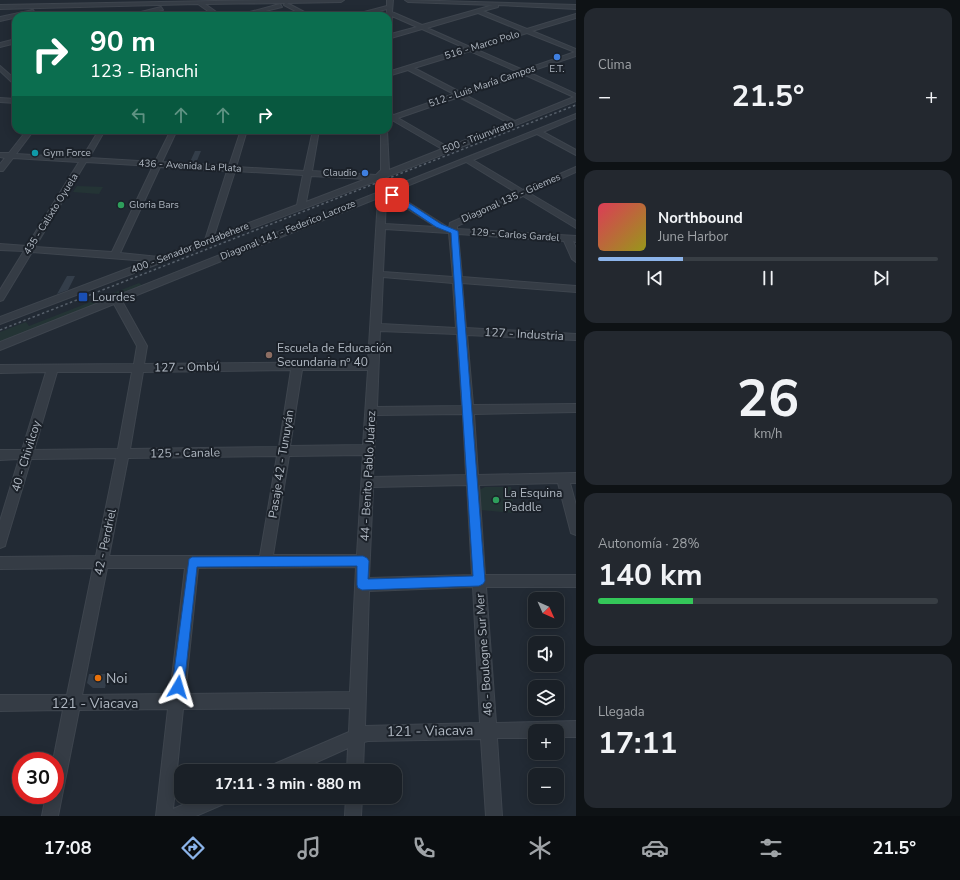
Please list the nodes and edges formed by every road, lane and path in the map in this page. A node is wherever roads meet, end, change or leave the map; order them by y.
1 (45, 0) edge
2 (88, 0) edge
3 (108, 0) edge
4 (175, 0) edge
5 (300, 0) edge
6 (341, 0) edge
7 (390, 0) edge
8 (408, 0) edge
9 (515, 0) edge
10 (566, 0) edge
11 (239, 1) edge
12 (449, 1) edge
13 (199, 3) junction
14 (576, 3) edge
15 (169, 4) junction
16 (286, 4) junction
17 (505, 4) junction
18 (116, 5) junction
19 (52, 6) junction
20 (72, 6) junction
21 (0, 7) edge
22 (28, 7) junction
23 (576, 7) edge
24 (390, 10) junction
25 (478, 11) junction
26 (33, 12) edge
27 (123, 12) edge
28 (146, 12) edge
29 (213, 12) edge
30 (254, 12) edge
31 (301, 12) edge
32 (377, 12) edge
33 (576, 16) edge
34 (12, 17) edge
35 (0, 20) edge
36 (424, 27) junction
37 (526, 31) junction
38 (392, 36) edge
39 (12, 42) edge
40 (0, 45) edge
41 (471, 49) junction
42 (576, 52) edge
43 (409, 68) junction
44 (12, 71) edge
45 (2, 72) edge
46 (522, 72) junction
47 (392, 73) edge
48 (12, 81) edge
49 (576, 87) edge
50 (565, 91) junction
51 (460, 94) junction
52 (576, 98) edge
53 (0, 100) edge
54 (12, 101) edge
55 (392, 116) edge
56 (576, 116) edge
57 (392, 118) edge
58 (515, 122) junction
59 (536, 132) junction
60 (28, 134) edge
61 (100, 134) edge
62 (172, 134) edge
63 (243, 134) edge
64 (315, 134) edge
65 (384, 134) edge
66 (447, 149) junction
67 (576, 153) edge
68 (0, 155) edge
69 (10, 156) junction
70 (466, 159) junction
71 (84, 160) junction
72 (158, 164) junction
73 (0, 169) edge
74 (232, 169) junction
75 (576, 169) edge
76 (307, 173) junction
77 (382, 179) junction
78 (384, 191) junction
79 (522, 193) junction
80 (301, 206) junction
81 (576, 225) edge
82 (381, 226) junction
83 (451, 231) junction
84 (572, 239) edge
85 (209, 240) junction
86 (0, 247) edge
87 (28, 249) junction
88 (115, 255) junction
89 (575, 256) edge
90 (159, 260) junction
91 (378, 274) junction
92 (458, 279) junction
93 (576, 289) edge
94 (0, 298) edge
95 (116, 299) junction
96 (0, 321) edge
97 (375, 327) junction
98 (461, 331) junction
99 (576, 337) edge
100 (0, 346) edge
101 (297, 366) junction
102 (374, 366) junction
103 (0, 369) edge
104 (139, 369) junction
105 (52, 370) junction
106 (576, 408) edge
107 (372, 410) junction
108 (468, 410) junction
109 (369, 450) junction
110 (283, 452) junction
111 (26, 454) junction
112 (123, 454) junction
113 (0, 455) edge
114 (562, 478) junction
115 (576, 478) edge
116 (472, 479) junction
117 (368, 482) junction
118 (576, 530) edge
119 (0, 542) edge
120 (266, 561) junction
121 (363, 561) junction
122 (0, 562) edge
123 (192, 562) junction
124 (101, 563) junction
125 (479, 581) junction
126 (576, 581) edge
127 (362, 585) junction
128 (357, 700) junction
129 (72, 703) junction
130 (176, 703) junction
131 (0, 704) edge
132 (576, 729) edge
133 (489, 730) junction
134 (357, 736) junction
135 (62, 752) edge
136 (294, 764) edge
137 (356, 764) edge
138 (52, 804) edge
139 (205, 804) edge
140 (354, 804) edge
141 (50, 816) edge
142 (164, 816) edge
143 (178, 816) edge
144 (353, 816) edge
145 (494, 816) edge

1 - 19 street
2 - 20 street
3 - 18 street
4 - 15 street
5 - 6 street
5 - 11 street
5 - 16 street
7 - 24 street
8 - 12 street
9 - 17 street
10 - 14 street
11 - 13 street
12 - 17 street
13 - 15 street
13 - 29 street
15 - 18 street
15 - 28 street
16 - 30 street
16 - 31 street
17 - 23 street
17 - 25 street
18 - 20 street
18 - 27 street
19 - 20 street
19 - 22 street
21 - 22 street
22 - 26 street
24 - 32 street
24 - 36 street
25 - 36 street
25 - 37 street
33 - 37 street, 516 - Marco Polo
34 - 35 street
36 - 38 street
36 - 41 street
37 - 41 street, 516 - Marco Polo
37 - 42 street
39 - 40 street
41 - 43 street, 516 - Marco Polo
41 - 46 street
42 - 46 street, 512 - Luis María Campos
43 - 47 street, 516 - Marco Polo
43 - 51 street
44 - 45 street
45 - 48 street
46 - 50 street
46 - 51 street, 512 - Luis María Campos
49 - 50 street
50 - 52 street
51 - 55 street, 512 - Luis María Campos
51 - 58 street
52 - 58 street, 500 - Triunvirato
53 - 54 street
56 - 59 street, Diagonal 141 - Federico Lacroze
57 - 66 street
58 - 66 street, 500 - Triunvirato
59 - 67 street
59 - 70 street, Diagonal 141 - Federico Lacroze
60 - 69 street
61 - 71 street, 435 - Calixto Oyuela
62 - 72 street
63 - 74 street
64 - 76 street
65 - 77 street, 44 - Benito Pablo Juárez
66 - 77 street, 500 - Triunvirato
68 - 69 street, 436 - Avenida La Plata
69 - 71 street, 436 - Avenida La Plata
69 - 73 street
70 - 78 street, Diagonal 141 - Federico Lacroze
70 - 79 street
71 - 72 street, 436 - Avenida La Plata
71 - 87 street, 435 - Calixto Oyuela
72 - 74 street, 436 - Avenida La Plata
72 - 88 street
74 - 76 street, 436 - Avenida La Plata
74 - 85 street
75 - 79 street, Diagonal 135 - Güemes
76 - 77 street, 436 - Avenida La Plata
76 - 80 street
77 - 78 street, 44 - Benito Pablo Juárez
77 - 80 street, 400 - Senador Bordabehere
78 - 82 street, 44 - Benito Pablo Juárez
78 - 83 street
78 - 95 street, Diagonal 141 - Federico Lacroze
79 - 81 street
79 - 83 street, Diagonal 135 - Güemes
80 - 85 street, 400 - Senador Bordabehere
82 - 83 street, 129 - Carlos Gardel
82 - 91 street, 44 - Benito Pablo Juárez
83 - 84 street, 129 - Carlos Gardel
83 - 92 street, 46 - Boulogne Sur Mer
84 - 89 street
85 - 90 street, 400 - Senador Bordabehere
86 - 87 street
87 - 88 street
87 - 94 street, 435 - Calixto Oyuela
88 - 90 street
90 - 96 street, 400 - Senador Bordabehere
91 - 92 street
91 - 97 street, 44 - Benito Pablo Juárez
92 - 93 street
92 - 98 street, 46 - Boulogne Sur Mer
95 - 100 street, Diagonal 141 - Federico Lacroze
95 - 104 street, 42 - Perdriel
97 - 98 street, 127 - Industria
97 - 102 street, 44 - Benito Pablo Juárez
98 - 99 street, 127 - Industria
98 - 108 street, 46 - Boulogne Sur Mer
101 - 102 street, 127 - Ombú
101 - 104 street, 127 - Ombú
101 - 110 street, Pasaje 42 - Tunuyán
102 - 107 street, 44 - Benito Pablo Juárez
103 - 105 street, 127 - Ombú
104 - 105 street, 127 - Ombú
104 - 112 street, 42 - Perdriel
105 - 111 street, 40 - Chivilcoy
106 - 108 street
107 - 108 street
107 - 109 street, 44 - Benito Pablo Juárez
108 - 116 street, 46 - Boulogne Sur Mer
109 - 110 street, 125 - Canale
109 - 117 street, 44 - Benito Pablo Juárez
110 - 112 street, 125 - Canale
110 - 120 street, Pasaje 42 - Tunuyán
111 - 112 street, 125 - Canale
111 - 113 street, 125 - Canale
111 - 119 street, 40 - Chivilcoy
112 - 124 street, 42 - Perdriel
114 - 115 street
114 - 116 street
114 - 118 street
116 - 117 street
116 - 125 street, 46 - Boulogne Sur Mer
117 - 121 street, 44 - Benito Pablo Juárez
120 - 121 street
120 - 123 street
121 - 127 street, 44 - Benito Pablo Juárez
122 - 124 street
123 - 124 street
123 - 130 street
124 - 129 street, 42 - Perdriel
125 - 126 street
125 - 127 street
125 - 133 street, 46 - Boulogne Sur Mer
127 - 128 street, 44 - Benito Pablo Juárez
128 - 130 street, 121 - Viacava
128 - 134 street, 44 - Benito Pablo Juárez
129 - 130 street, 121 - Viacava
129 - 131 street, 121 - Viacava
129 - 135 street, 42 - Perdriel
130 - 142 street
132 - 133 street, 121 - Viacava
133 - 134 street, 121 - Viacava
133 - 145 street, 46 - Boulogne Sur Mer
134 - 136 street, 121 - Viacava
134 - 137 street, 44 - Benito Pablo Juárez
138 - 141 street
139 - 143 street
140 - 144 street

